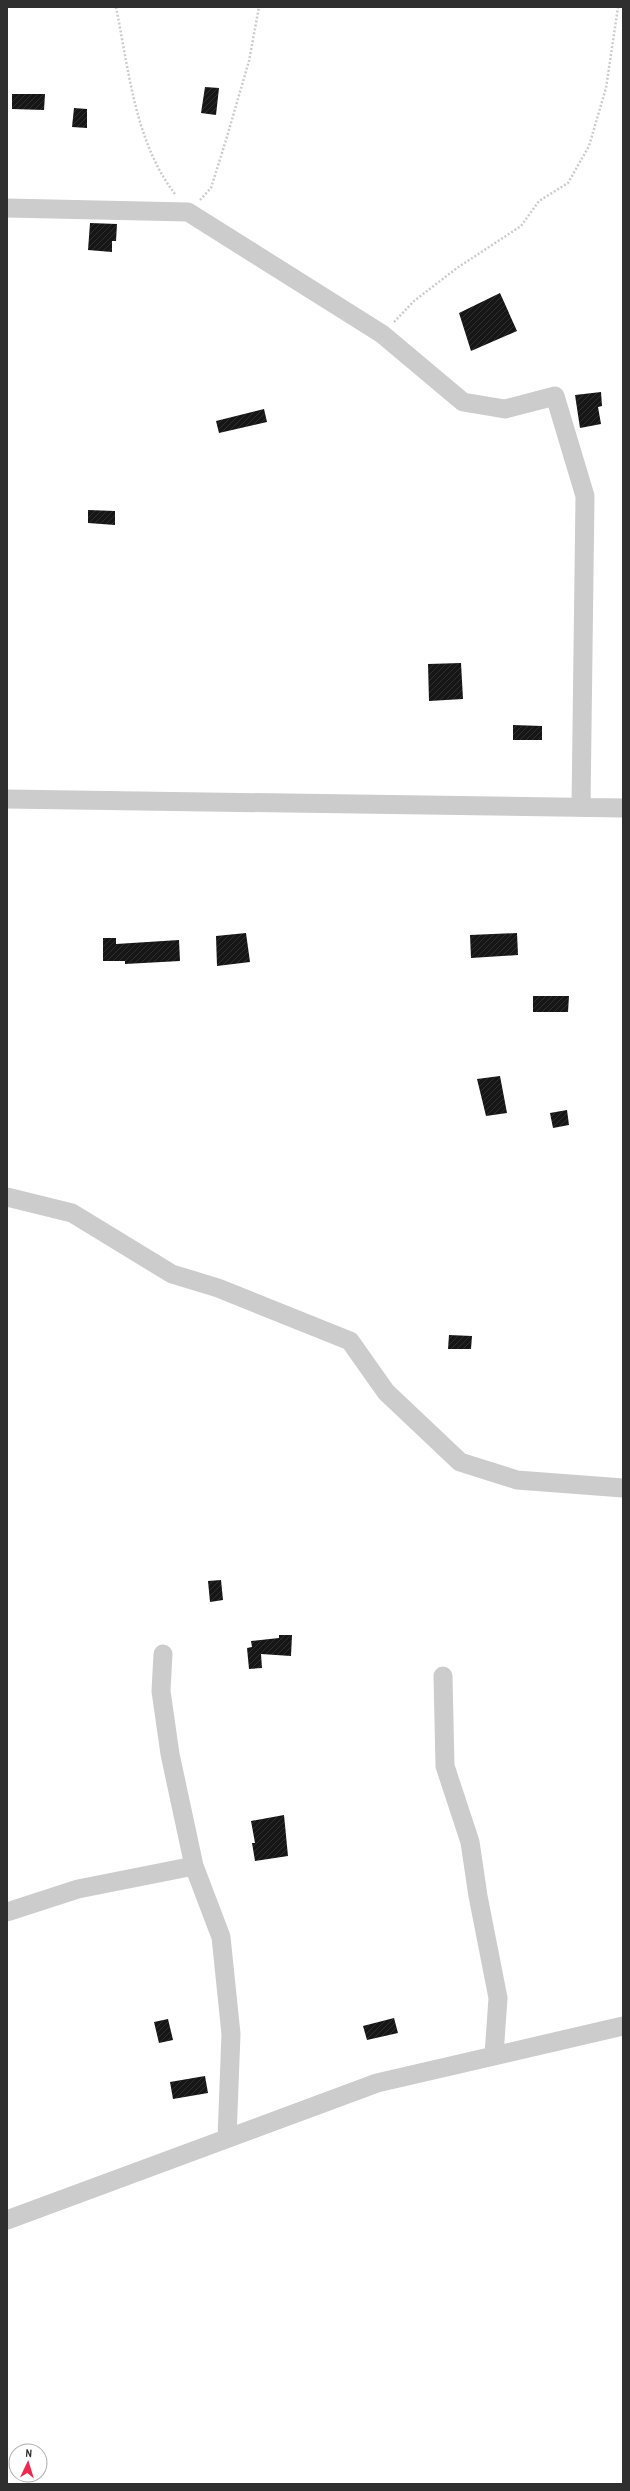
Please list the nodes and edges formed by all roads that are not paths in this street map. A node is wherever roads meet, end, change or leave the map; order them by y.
1 (7, 208) edge
2 (7, 799) edge
3 (581, 807) junction
4 (623, 808) edge
5 (7, 1197) edge
6 (623, 1488) edge
7 (163, 1654) dead end
8 (443, 1676) dead end
9 (194, 1866) junction
10 (7, 1912) edge
11 (623, 2026) edge
12 (494, 2054) junction
13 (227, 2138) junction
14 (7, 2220) edge

1 - 3 street
2 - 3 street
3 - 4 street
5 - 6 street
7 - 9 street
8 - 12 street
9 - 10 street
9 - 13 street
11 - 12 street
12 - 13 street
13 - 14 street

